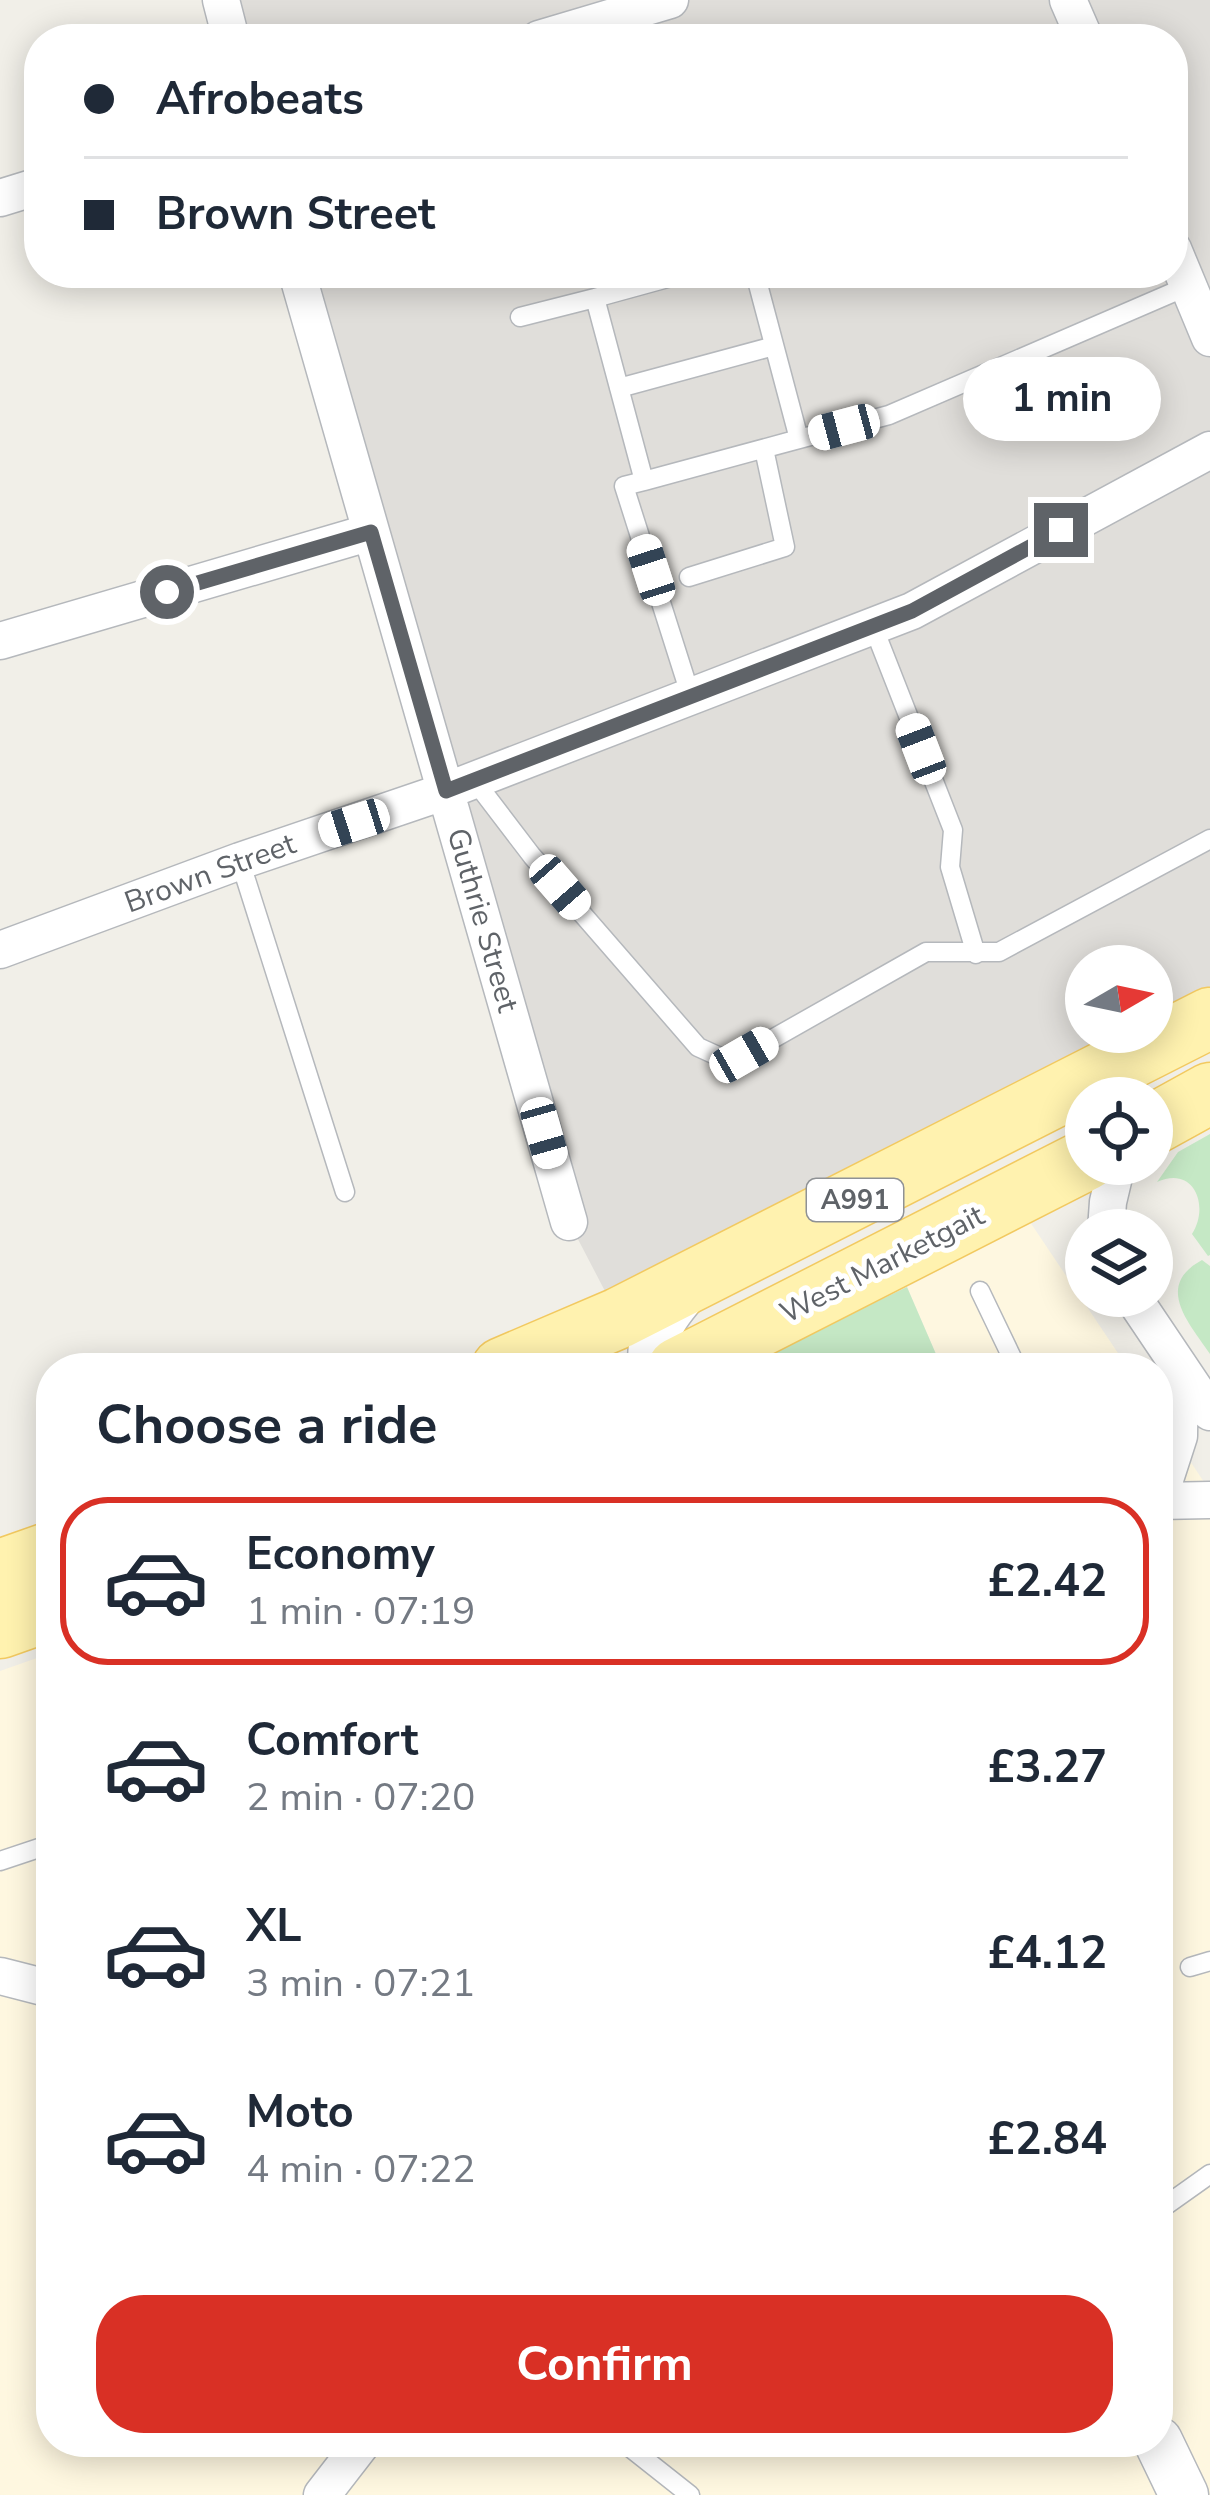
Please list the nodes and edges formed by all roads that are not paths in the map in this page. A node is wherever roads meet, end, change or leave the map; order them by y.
1 (670, 0) edge
2 (589, 24) edge
3 (1188, 286) edge
4 (301, 288) edge
5 (631, 288) edge
6 (759, 288) edge
7 (1183, 288) edge
8 (595, 298) junction
9 (520, 317) dead end
10 (1210, 338) edge
11 (774, 346) junction
12 (619, 388) junction
13 (799, 439) junction
14 (764, 448) junction
15 (1210, 450) edge
16 (644, 481) junction
17 (371, 532) junction
18 (689, 577) dead end
19 (873, 626) junction
20 (0, 641) edge
21 (691, 697) junction
22 (460, 786) junction
23 (1210, 839) edge
24 (240, 861) junction
25 (0, 950) edge
26 (976, 954) junction
27 (1210, 1018) edge
28 (1116, 1077) edge
29 (1210, 1093) edge
30 (1065, 1104) edge
31 (1173, 1113) edge
32 (1065, 1171) edge
33 (345, 1192) dead end
34 (569, 1222) dead end
35 (693, 1282) junction
36 (980, 1291) dead end
37 (1146, 1317) edge
38 (535, 1353) edge
39 (650, 1353) edge
40 (707, 1353) edge
41 (1010, 1353) edge
42 (1169, 1353) edge
43 (1173, 1358) edge
44 (1180, 1369) junction
45 (1173, 1409) edge
46 (1210, 1412) edge
47 (1210, 1500) edge
48 (1173, 1501) edge
49 (36, 1557) edge
50 (0, 1570) edge
51 (36, 1615) edge
52 (0, 1628) edge
53 (36, 1849) edge
54 (0, 1861) edge
55 (0, 1976) edge
56 (36, 1985) edge
57 (1210, 2174) edge
58 (1173, 2200) edge
59 (351, 2457) edge
60 (641, 2457) edge
61 (1168, 2457) edge
62 (1187, 2487) edge
63 (322, 2495) edge
64 (690, 2495) edge

1 - 2 street
3 - 10 street
4 - 17 street, Guthrie Street
5 - 8 lane
6 - 11 lane
7 - 13 lane
8 - 9 lane
8 - 12 lane
11 - 12 lane
11 - 13 lane
12 - 16 lane
13 - 14 lane
14 - 16 lane
14 - 18 lane
15 - 19 street, Brown Street
16 - 21 lane
17 - 20 street
17 - 22 street, Guthrie Street
19 - 21 street, Brown Street
19 - 26 lane
21 - 22 street, Brown Street
22 - 24 street, Brown Street
22 - 26 lane
22 - 34 street, Guthrie Street
23 - 26 lane
24 - 25 street, Brown Street
24 - 33 lane
27 - 28 main road, A991
29 - 31 main road
30 - 35 main road, A991
32 - 40 main road, West Marketgait / A991
35 - 38 main road, A991
35 - 39 street
36 - 41 lane
37 - 42 street
43 - 44 street
44 - 45 street
44 - 46 street
47 - 48 street
49 - 50 main road
51 - 52 main road
53 - 54 lane
55 - 56 street
57 - 58 lane
59 - 63 street
60 - 64 lane
61 - 62 street

